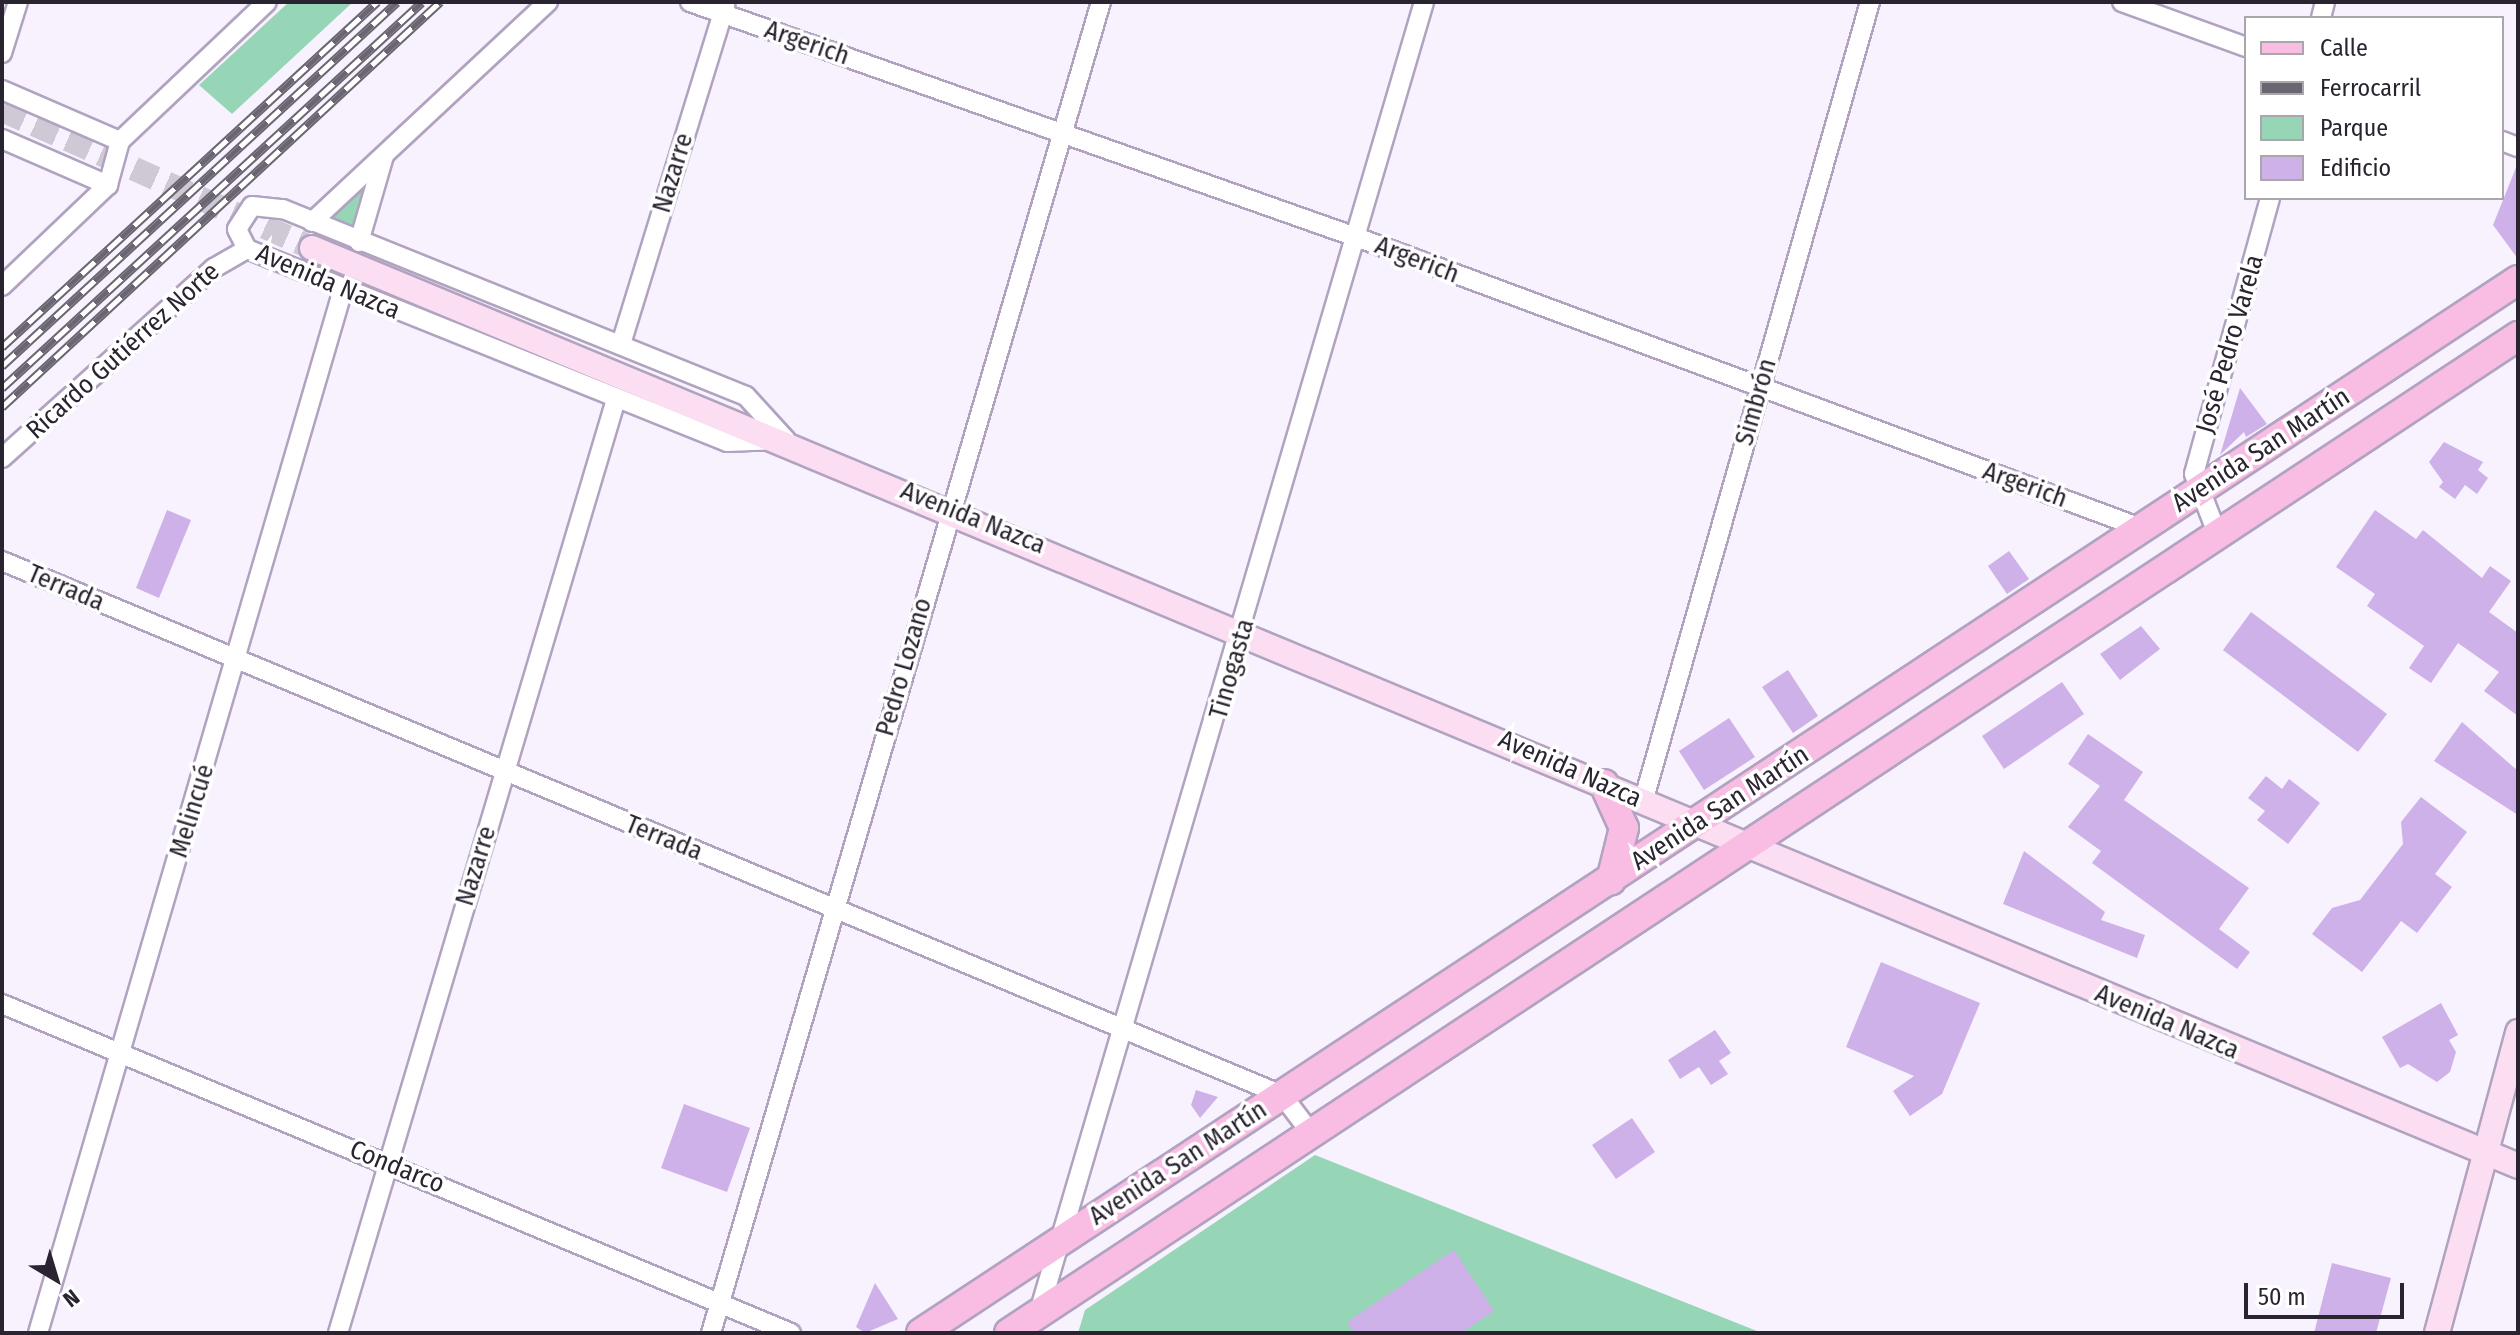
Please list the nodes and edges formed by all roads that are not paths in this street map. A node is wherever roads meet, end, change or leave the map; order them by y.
1 (18, 2) edge
2 (267, 2) edge
3 (548, 2) edge
4 (690, 2) edge
5 (1101, 2) edge
6 (1424, 2) edge
7 (1870, 2) edge
8 (2122, 2) edge
9 (724, 8) edge
10 (2244, 46) edge
11 (2, 53) edge
12 (2, 90) edge
13 (1062, 134) junction
14 (2, 139) edge
15 (120, 141) junction
16 (385, 153) junction
17 (108, 185) junction
18 (2269, 200) edge
19 (312, 222) junction
20 (1356, 237) junction
21 (359, 242) junction
22 (312, 248) tunnel mouth
23 (247, 249) junction
24 (2518, 280) edge
25 (2, 286) edge
26 (343, 289) junction
27 (2518, 336) edge
28 (621, 344) junction
29 (1760, 390) junction
30 (616, 399) junction
31 (786, 440) junction
32 (2, 458) edge
33 (2198, 492) junction
34 (951, 509) junction
35 (2141, 528) junction
36 (2217, 533) junction
37 (2, 561) edge
38 (1243, 629) junction
39 (238, 662) junction
40 (504, 773) junction
41 (1604, 784) junction
42 (1643, 802) junction
43 (1696, 824) junction
44 (1747, 845) junction
45 (1611, 880) junction
46 (833, 907) junction
47 (2, 1004) edge
48 (1127, 1030) junction
49 (2518, 1032) edge
50 (118, 1053) junction
51 (1282, 1095) junction
52 (1311, 1133) junction
53 (2486, 1157) junction
54 (387, 1163) junction
55 (2518, 1166) edge
56 (1064, 1238) junction
57 (721, 1302) junction
58 (1036, 1324) edge
59 (38, 1333) edge
60 (338, 1333) edge
61 (711, 1333) edge
62 (791, 1333) edge
63 (921, 1333) edge
64 (1009, 1333) edge
65 (2437, 1333) edge

1 - 11 street
2 - 15 street
3 - 16 street
4 - 9 street, Argerich
5 - 13 street, Pedro Lozano
6 - 20 street, Tinogasta
7 - 29 street, Simbrón
8 - 10 street
9 - 13 street, Argerich
9 - 28 street, Nazarre
12 - 15 street
13 - 20 street, Argerich
13 - 34 street, Pedro Lozano
14 - 17 street
15 - 17 street
16 - 19 street
16 - 21 street
17 - 25 street
18 - 33 street, José Pedro Varela
19 - 21 street, Avenida Nazca
19 - 23 street, Avenida Nazca
20 - 29 street, Argerich
20 - 38 street, Tinogasta
21 - 28 street, Avenida Nazca
22 - 31 main road, Avenida Nazca
23 - 26 street, Avenida Nazca
23 - 32 street, Ricardo Gutiérrez Norte
24 - 33 main road, Avenida San Martín
26 - 30 street, Avenida Nazca
26 - 39 street, Melincué
27 - 36 main road, Avenida San Martín
28 - 31 street, Avenida Nazca
29 - 35 street, Argerich
29 - 42 street, Simbrón
30 - 31 street, Avenida Nazca
30 - 40 street, Nazarre
31 - 34 main road, Avenida Nazca
33 - 35 main road, Avenida San Martín
33 - 36 street, José Pedro Varela
34 - 38 main road, Avenida Nazca
34 - 46 street, Pedro Lozano
35 - 43 main road, Avenida San Martín
36 - 44 main road, Avenida San Martín
37 - 39 street, Terrada
38 - 41 main road, Avenida Nazca
38 - 48 street, Tinogasta
39 - 40 street, Terrada
39 - 50 street, Melincué
40 - 46 street, Terrada
40 - 54 street, Nazarre
41 - 42 main road, Avenida Nazca
41 - 45 main road
42 - 43 main road, Avenida Nazca
43 - 44 main road, Avenida Nazca
43 - 45 main road, Avenida San Martín
44 - 52 main road, Avenida San Martín
44 - 53 main road, Avenida Nazca
45 - 51 main road, Avenida San Martín
46 - 48 street, Terrada
46 - 57 street, Pedro Lozano
47 - 50 street, Condarco
48 - 51 street, Terrada
48 - 56 street, Tinogasta
49 - 53 main road
50 - 54 street, Condarco
50 - 59 street, Melincué
51 - 52 street, Terrada
51 - 56 main road, Avenida San Martín
52 - 58 main road, Avenida San Martín
53 - 55 main road, Avenida Nazca
53 - 65 main road
54 - 57 street, Condarco
54 - 60 street, Nazarre
56 - 58 street, Tinogasta
56 - 63 main road, Avenida San Martín
57 - 61 street, Pedro Lozano
57 - 62 street, Condarco
58 - 64 main road, Avenida San Martín

